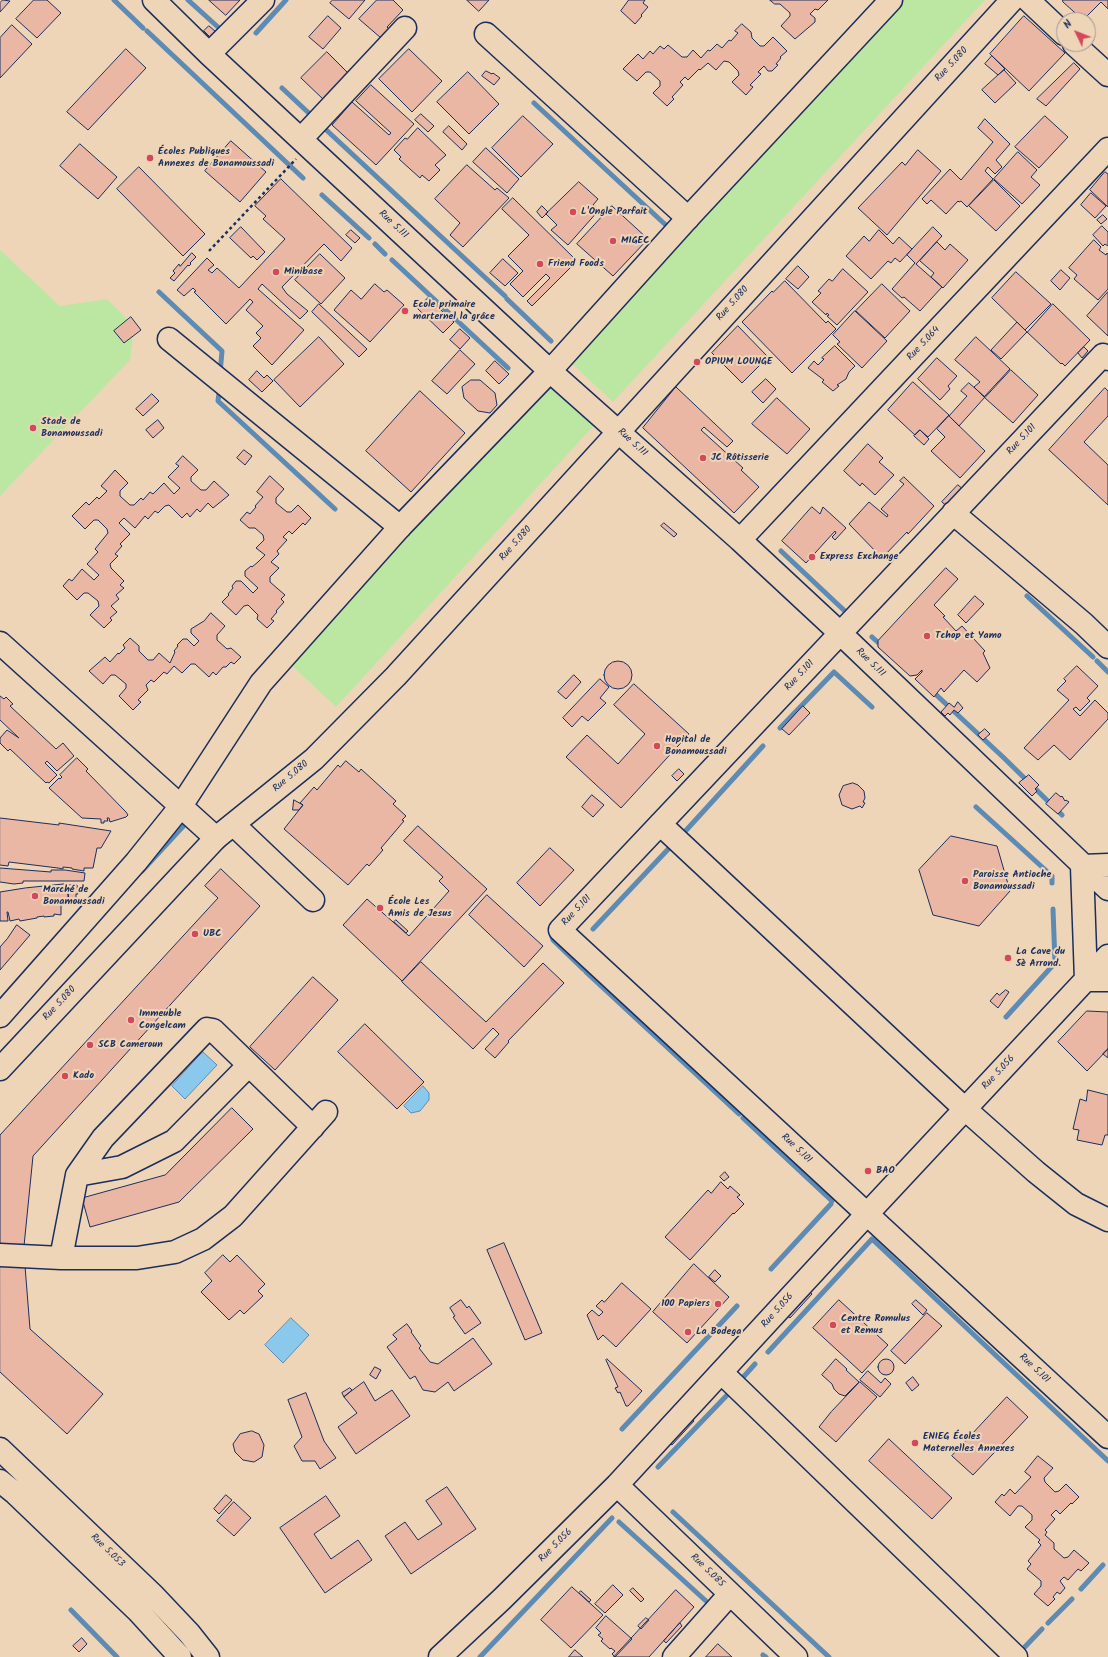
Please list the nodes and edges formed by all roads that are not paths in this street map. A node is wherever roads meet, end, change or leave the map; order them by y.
1 (154, 0) edge
2 (263, 0) edge
3 (891, 0) edge
4 (1012, 0) edge
5 (1028, 0) edge
6 (1056, 26) edge
7 (405, 28) dead end
8 (486, 34) dead end
9 (1083, 52) edge
10 (209, 54) junction
11 (1108, 75) edge
12 (305, 142) junction
13 (1108, 148) edge
14 (688, 218) junction
15 (169, 339) dead end
16 (1108, 359) edge
17 (550, 371) junction
18 (618, 430) junction
19 (953, 513) junction
20 (400, 526) junction
21 (740, 540) junction
22 (840, 633) junction
23 (0, 643) edge
24 (1108, 647) edge
25 (182, 806) junction
26 (660, 824) junction
27 (234, 825) junction
28 (216, 838) junction
29 (1108, 865) edge
30 (1082, 866) junction
31 (1108, 889) edge
32 (313, 900) dead end
33 (1108, 956) edge
34 (1086, 980) junction
35 (1108, 980) edge
36 (0, 1016) edge
37 (249, 1065) junction
38 (0, 1069) edge
39 (965, 1109) junction
40 (76, 1175) junction
41 (867, 1214) junction
42 (1108, 1220) edge
43 (0, 1256) edge
44 (61, 1258) junction
45 (722, 1373) junction
46 (1108, 1437) edge
47 (0, 1449) edge
48 (0, 1481) edge
49 (617, 1485) junction
50 (730, 1594) junction
51 (180, 1657) edge
52 (208, 1657) edge
53 (440, 1657) edge
54 (674, 1657) edge
55 (796, 1657) edge
56 (1016, 1657) edge

1 - 10 street, Rue 5.111
2 - 10 street
3 - 14 street
4 - 18 street, Rue 5.080
5 - 6 street
7 - 12 street
8 - 14 street
9 - 11 street
10 - 12 street, Rue 5.111
12 - 17 street, Rue 5.111
13 - 21 street, Rue 5.064
14 - 17 street
15 - 20 street
16 - 19 street, Rue 5.101
17 - 18 street, Rue 5.111
17 - 20 street
18 - 21 street, Rue 5.111
18 - 27 street, Rue 5.080
19 - 22 street, Rue 5.101
19 - 24 street
20 - 25 street
21 - 22 street, Rue 5.111
22 - 26 street, Rue 5.101
22 - 30 street, Rue 5.111
23 - 25 street
25 - 28 street
25 - 36 street
26 - 39 street
26 - 41 street, Rue 5.101
27 - 28 street, Rue 5.080
27 - 32 street
28 - 38 street, Rue 5.080
29 - 30 street
30 - 31 street, Rue 5.111
30 - 34 street
33 - 34 street, Rue 5.056
34 - 35 street
34 - 39 street, Rue 5.056
37 - 40 street
37 - 40 street
37 - 44 street
39 - 41 street, Rue 5.056
39 - 42 street
40 - 44 street
41 - 45 street, Rue 5.056
41 - 46 street, Rue 5.101
43 - 44 street
45 - 49 street, Rue 5.056
45 - 56 street
47 - 52 street, Rue 5.053
48 - 51 street
49 - 50 street, Rue 5.085
49 - 53 street, Rue 5.056
50 - 54 street
50 - 55 street, Rue 5.085

